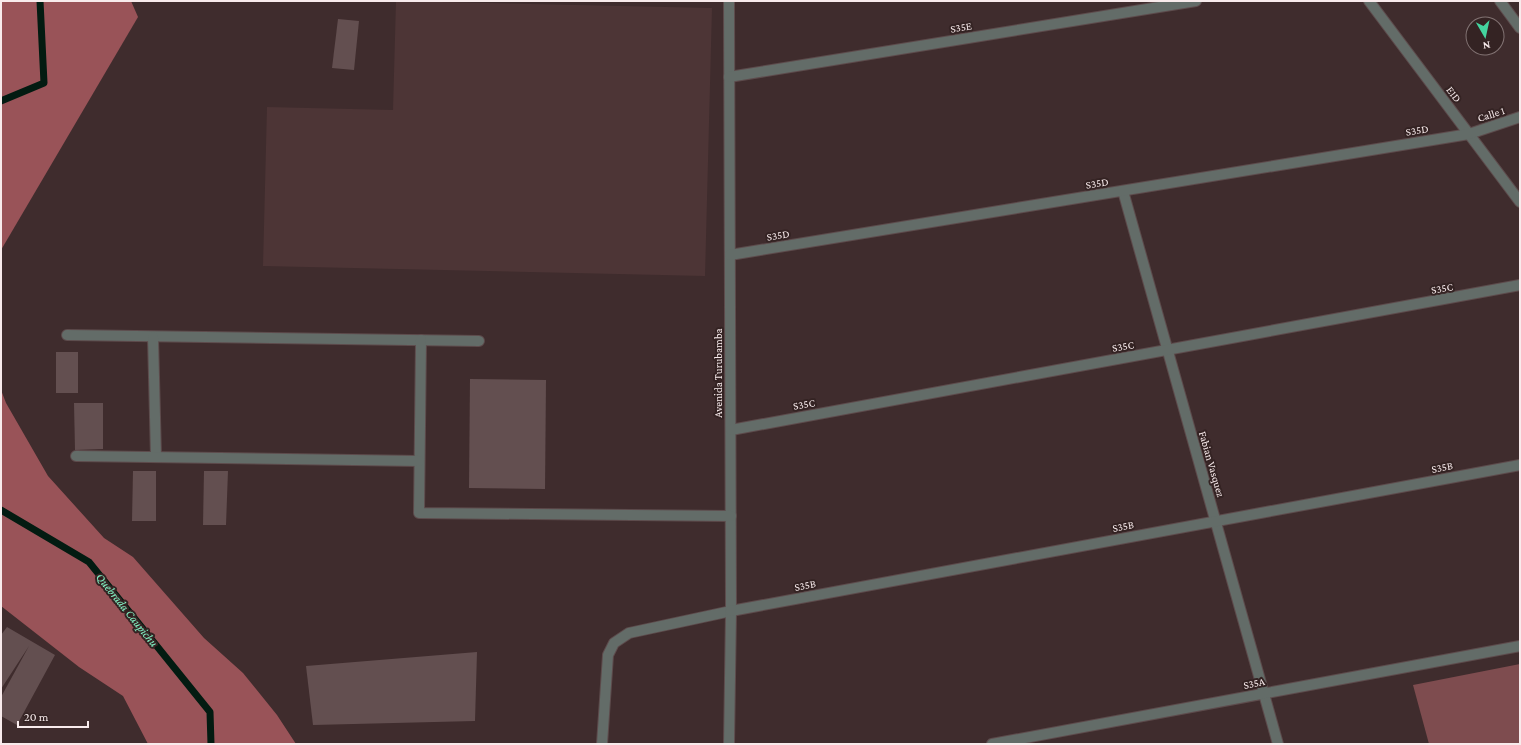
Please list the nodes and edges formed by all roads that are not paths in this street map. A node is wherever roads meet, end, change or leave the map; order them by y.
1 (729, 1) edge
2 (1196, 1) edge
3 (1370, 1) edge
4 (1500, 1) edge
5 (1520, 28) edge
6 (729, 77) junction
7 (1520, 117) edge
8 (1469, 134) junction
9 (1122, 191) junction
10 (1520, 202) edge
11 (730, 255) junction
12 (1520, 285) edge
13 (67, 335) dead end
14 (153, 337) junction
15 (421, 340) junction
16 (479, 341) dead end
17 (1168, 350) junction
18 (731, 430) junction
19 (76, 456) dead end
20 (156, 457) junction
21 (419, 461) junction
22 (1520, 464) edge
23 (731, 516) junction
24 (1215, 521) junction
25 (731, 611) junction
26 (1520, 646) edge
27 (1264, 693) junction
28 (602, 744) edge
29 (729, 744) edge
30 (992, 744) edge
31 (1278, 744) edge

1 - 6 street, Avenida Turubamba
2 - 6 street, S35E
3 - 8 street, E1D
4 - 5 street
6 - 11 street, Avenida Turubamba
7 - 8 street, Calle 1
8 - 9 street, S35D
8 - 10 street, E1D
9 - 11 street, S35D
9 - 17 street, Fabian Vasquez
11 - 18 street, Avenida Turubamba
12 - 17 street, S35C
13 - 14 street
14 - 15 street
14 - 20 street
15 - 16 street
15 - 21 street
17 - 18 street, S35C
17 - 24 street, Fabian Vasquez
18 - 23 street, Avenida Turubamba
19 - 20 street
20 - 21 street
21 - 23 street
22 - 24 street, S35B
23 - 25 street, Avenida Turubamba
24 - 25 street, S35B
24 - 27 street, Fabian Vasquez
25 - 28 street, S35B
25 - 29 street, Avenida Turubamba
26 - 27 street, S35A
27 - 30 street, S35A
27 - 31 street, Fabian Vasquez

